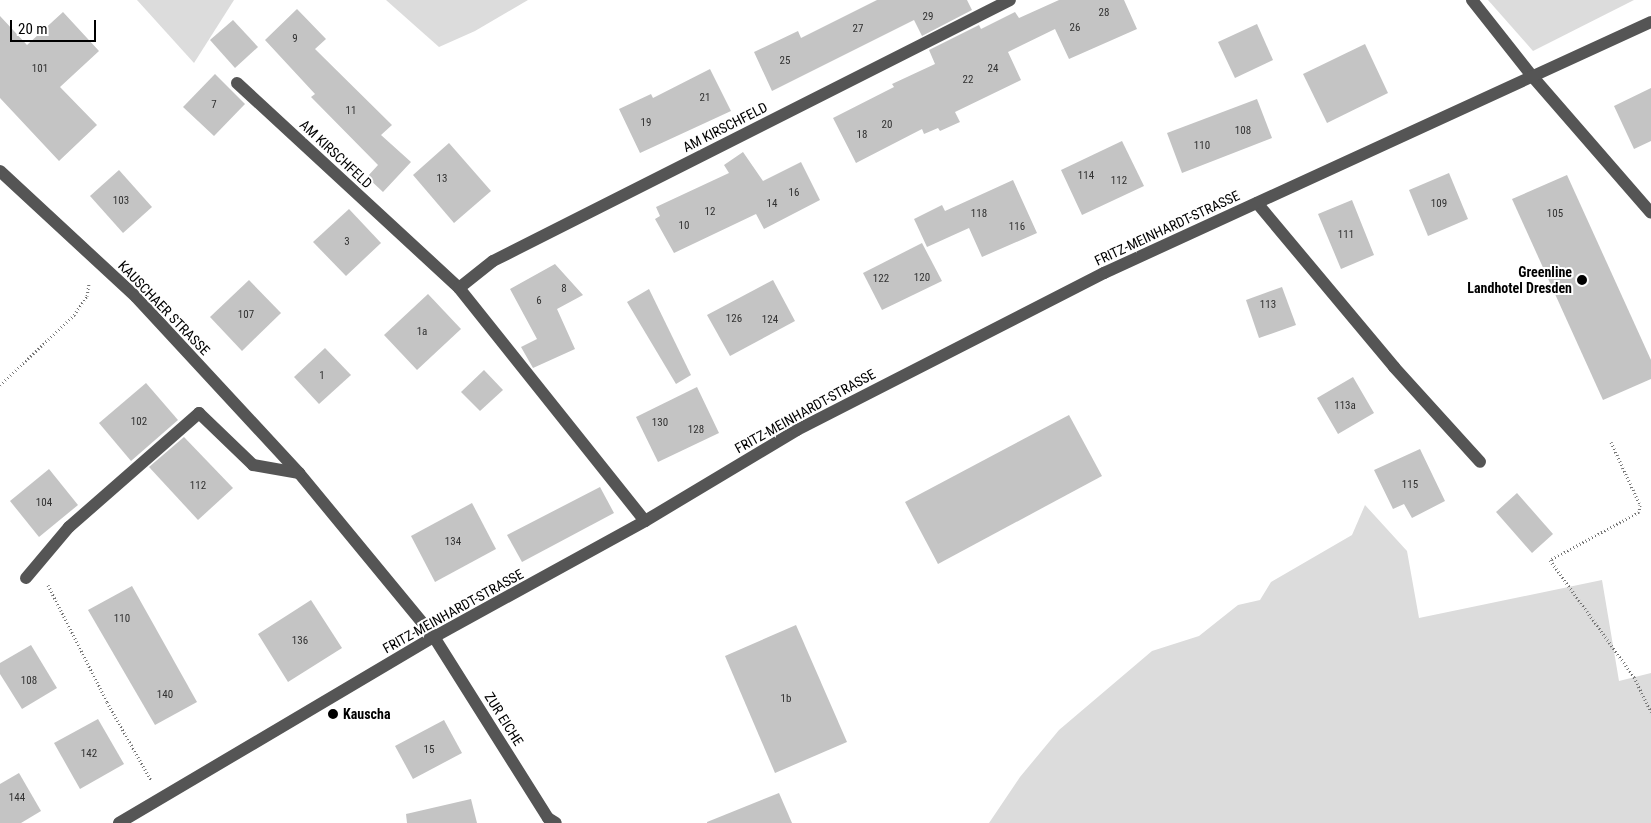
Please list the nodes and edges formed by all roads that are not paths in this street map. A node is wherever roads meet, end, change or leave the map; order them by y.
1 (1010, 0) edge
2 (1472, 0) edge
3 (1651, 22) edge
4 (1532, 76) junction
5 (237, 83) dead end
6 (0, 171) edge
7 (1257, 203) junction
8 (1651, 213) edge
9 (459, 288) junction
10 (1480, 462) dead end
11 (299, 473) junction
12 (645, 521) junction
13 (26, 578) dead end
14 (434, 637) junction
15 (551, 821) edge
16 (119, 823) edge

1 - 9 street, AM KIRSCHFELD
2 - 4 street
3 - 4 street, FRITZ-MEINHARDT-STRASSE
4 - 7 street, FRITZ-MEINHARDT-STRASSE
4 - 8 street
5 - 9 street, AM KIRSCHFELD
6 - 11 street, KAUSCHAER STRASSE
7 - 10 street
7 - 12 street, FRITZ-MEINHARDT-STRASSE
9 - 12 street, AM KIRSCHFELD
11 - 13 street
11 - 14 street, KAUSCHAER STRASSE
12 - 14 street, FRITZ-MEINHARDT-STRASSE
14 - 15 street, ZUR EICHE
14 - 16 street, FRITZ-MEINHARDT-STRASSE

